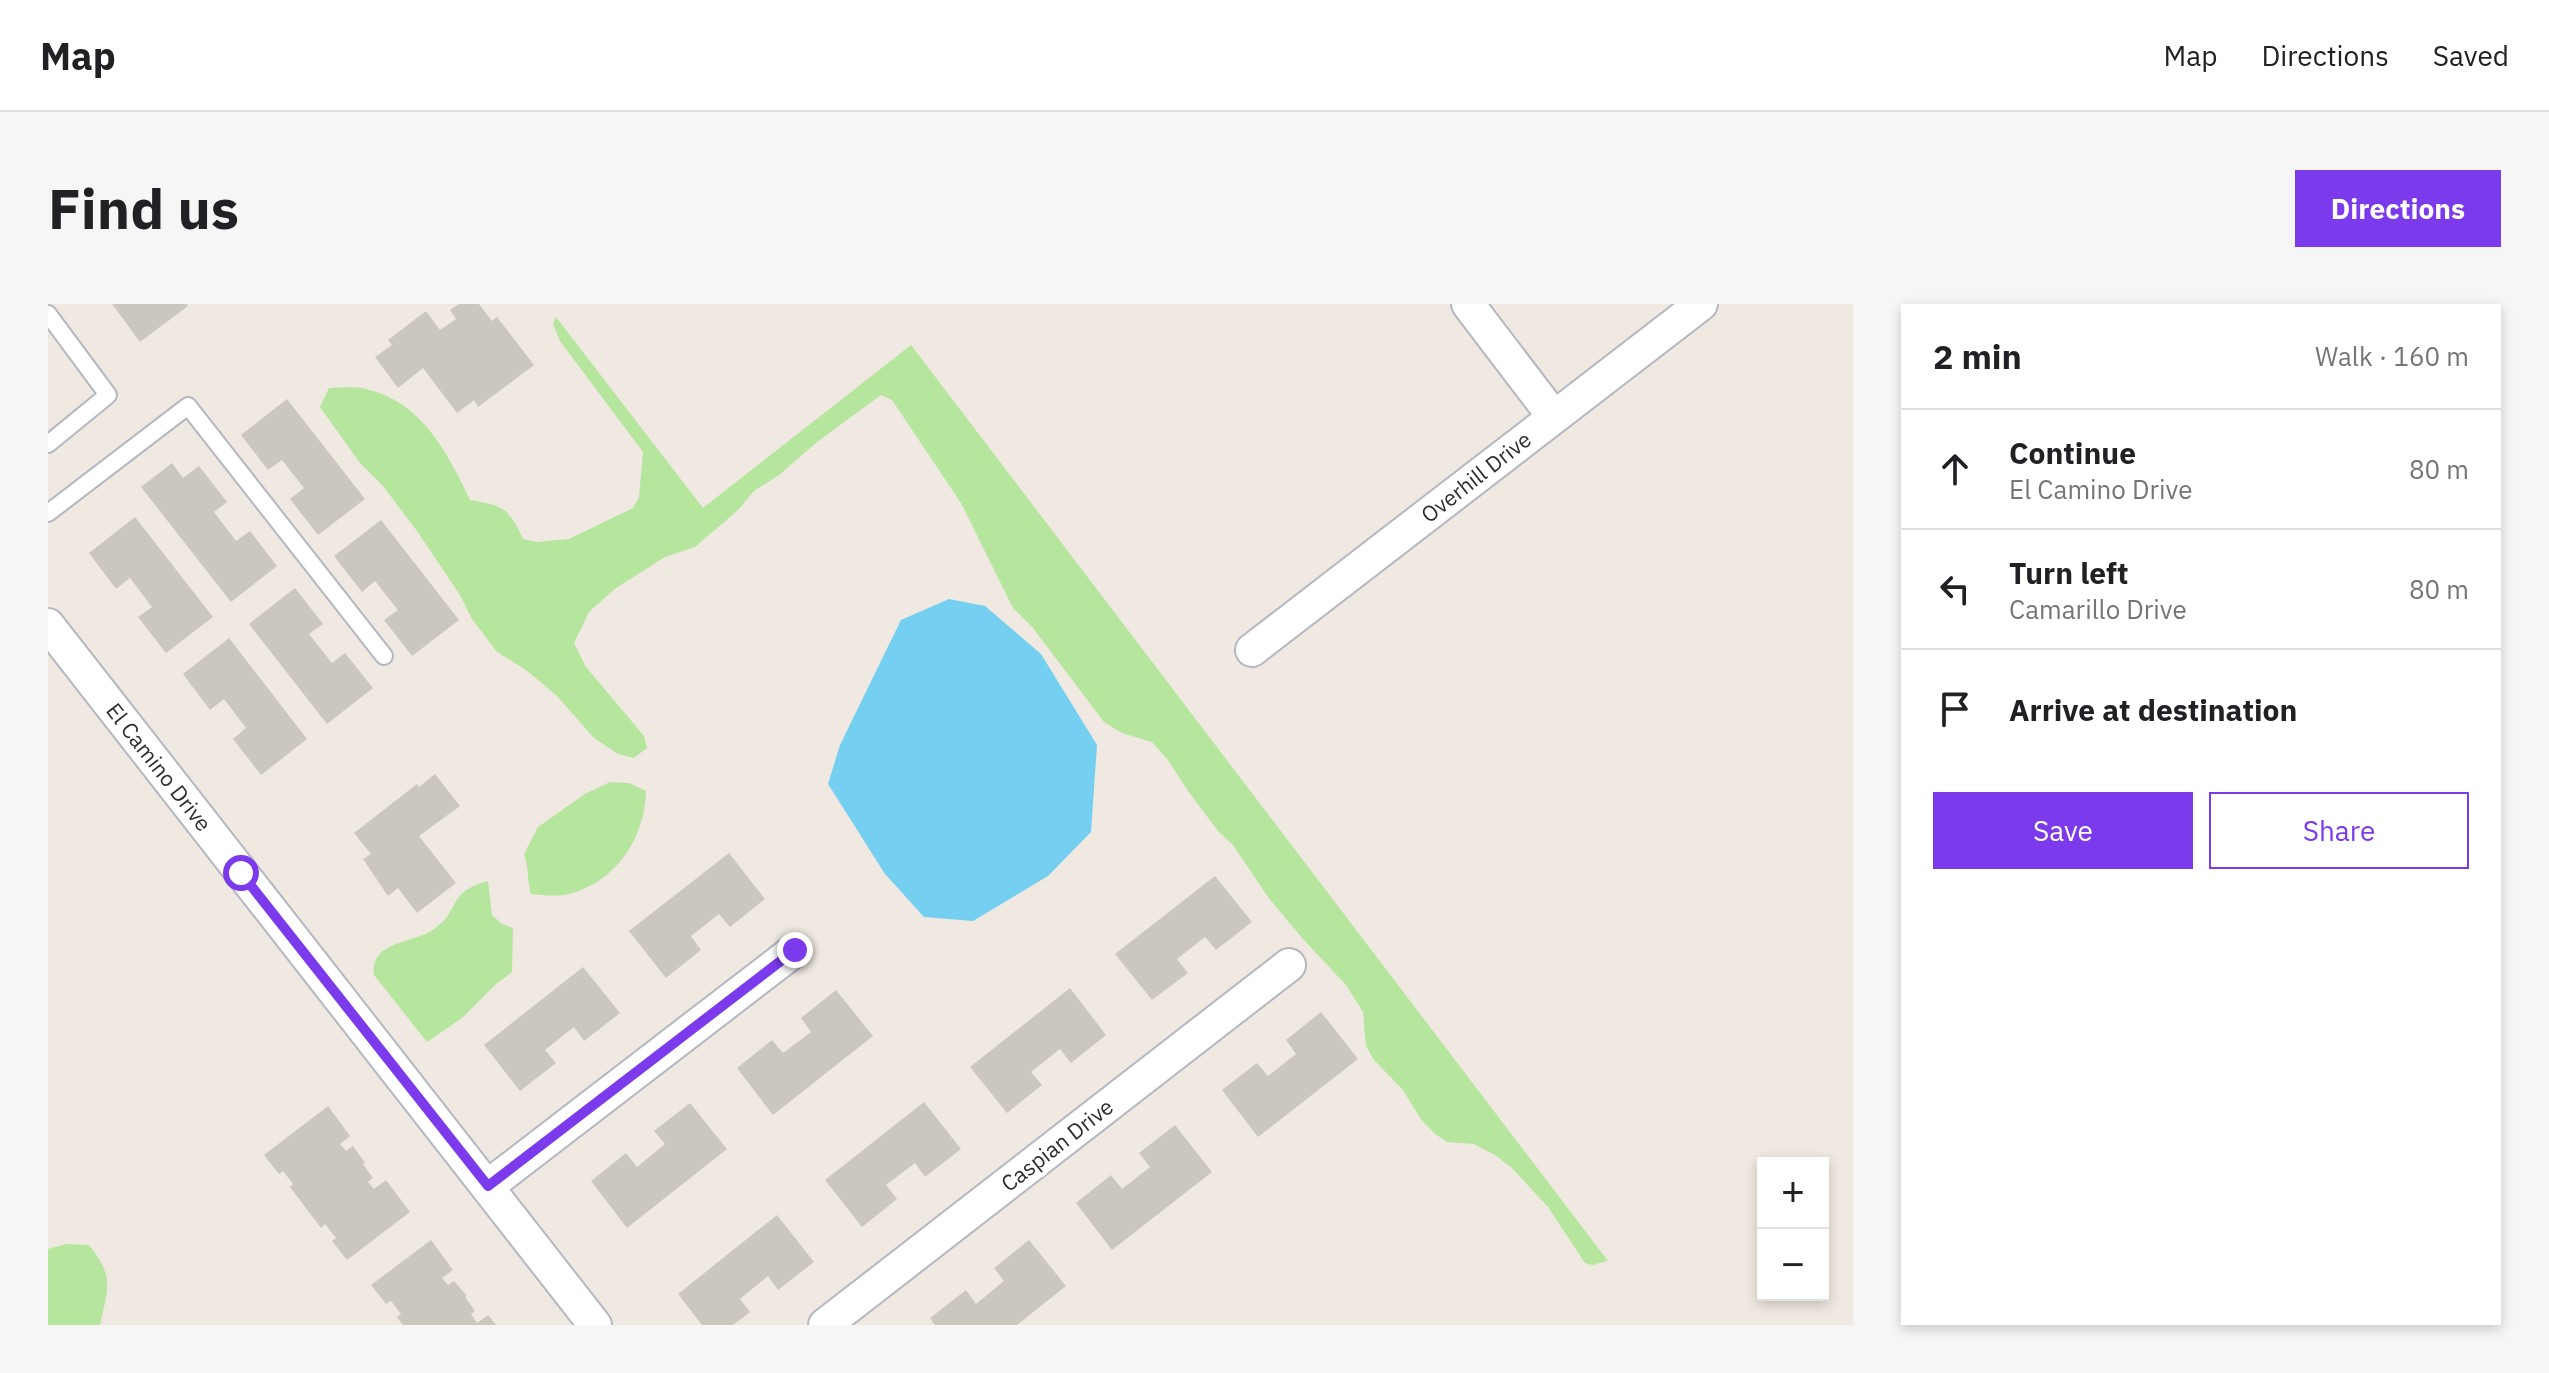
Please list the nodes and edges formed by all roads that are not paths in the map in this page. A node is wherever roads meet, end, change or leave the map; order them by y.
1 (1468, 304) edge
2 (1701, 304) edge
3 (48, 314) edge
4 (1554, 417) junction
5 (48, 444) edge
6 (48, 513) edge
7 (48, 625) edge
8 (1252, 650) dead end
9 (384, 656) dead end
10 (795, 950) dead end
11 (1289, 965) dead end
12 (488, 1186) junction
13 (595, 1325) edge
14 (825, 1325) edge

1 - 4 street
2 - 4 street, Overhill Drive
3 - 5 lane
4 - 8 street, Overhill Drive
6 - 9 lane
7 - 12 street, El Camino Drive
10 - 12 street
11 - 14 street, Caspian Drive
12 - 13 street, El Camino Drive

